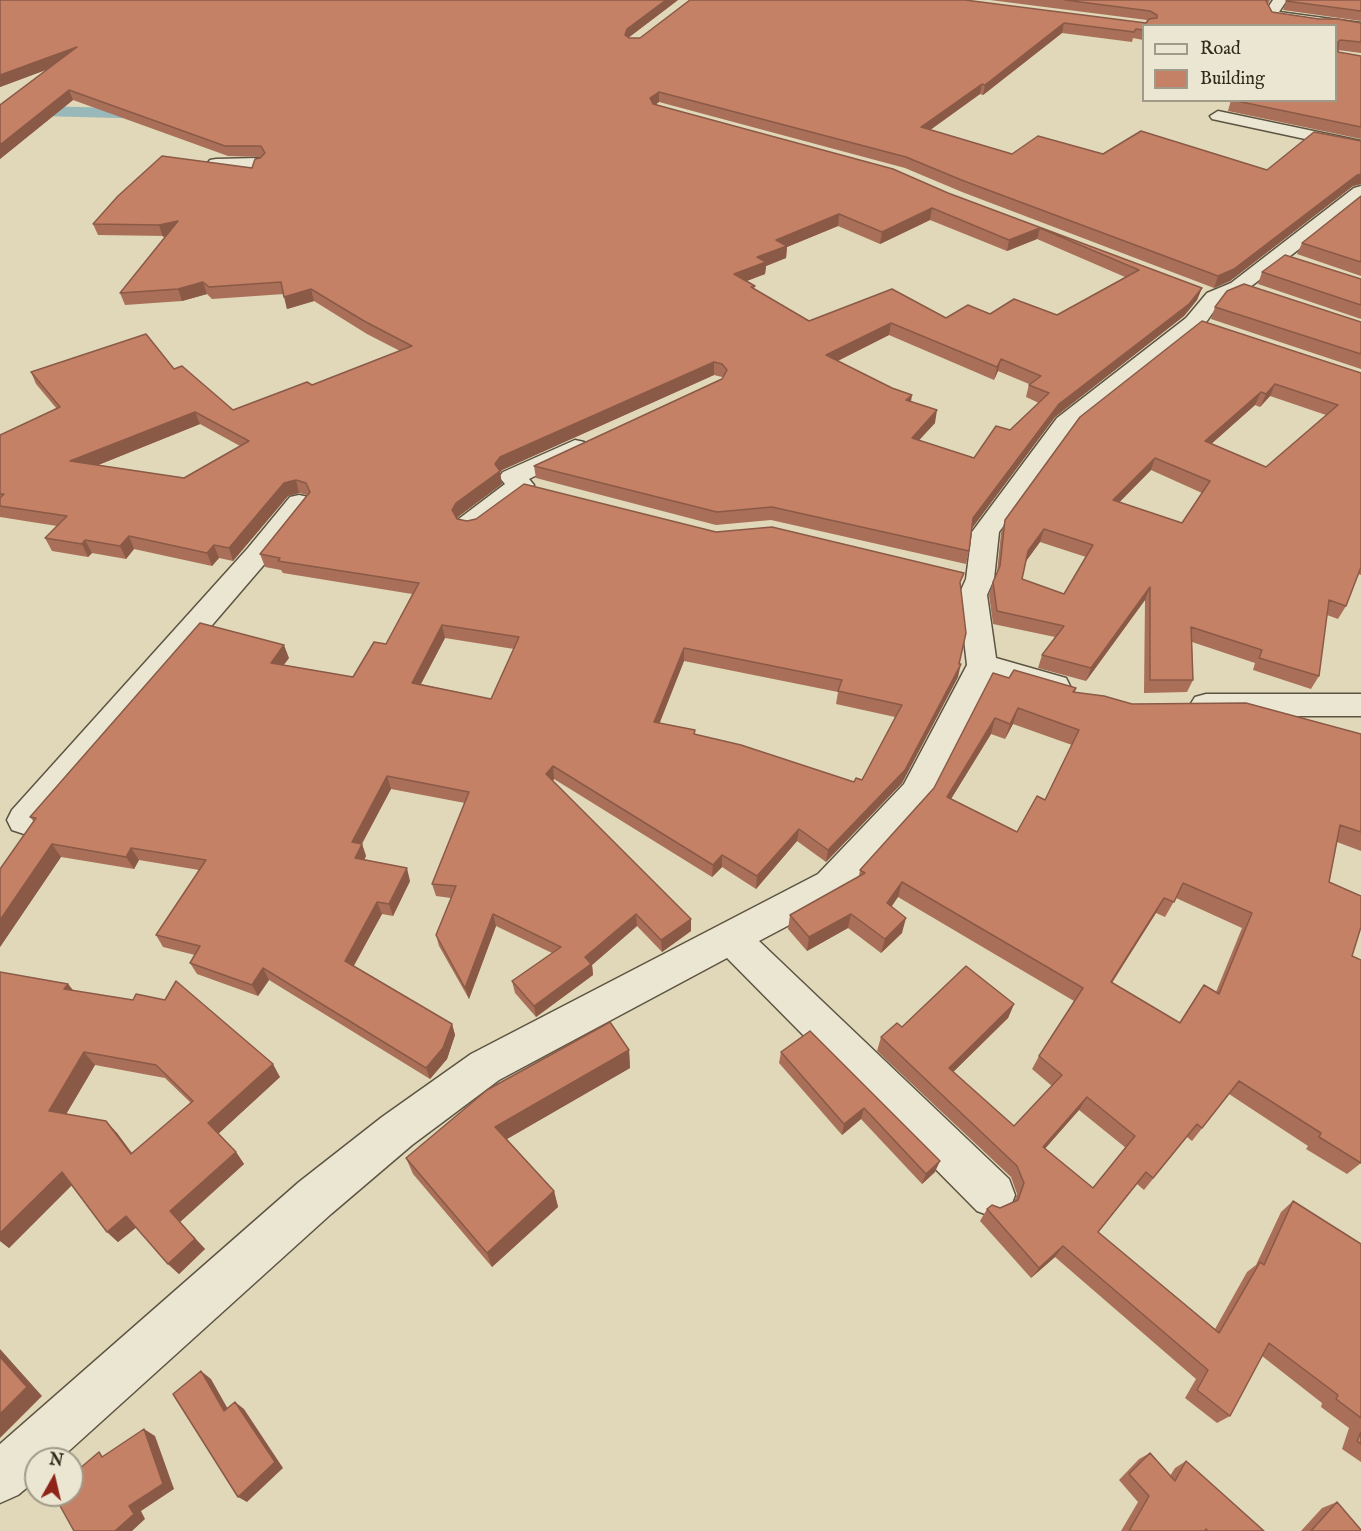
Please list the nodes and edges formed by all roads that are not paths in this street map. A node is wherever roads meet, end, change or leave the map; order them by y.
1 (1284, 1) edge
2 (1361, 27) edge
3 (1218, 116) dead end
4 (1361, 146) edge
5 (257, 163) edge
6 (216, 164) edge
7 (1361, 192) edge
8 (1238, 287) junction
9 (1260, 295) edge
10 (597, 437) edge
11 (299, 503) edge
12 (469, 524) edge
13 (982, 665) junction
14 (1082, 694) edge
15 (1172, 705) edge
16 (1361, 705) edge
17 (24, 820) dead end
18 (731, 938) junction
19 (993, 1195) dead end
20 (0, 1477) edge

1 - 2 street
3 - 4 street
5 - 6 street
7 - 8 street
8 - 9 street
8 - 13 street
10 - 12 street
11 - 17 street
13 - 14 street
13 - 18 street
15 - 16 street
18 - 19 street
18 - 20 street

